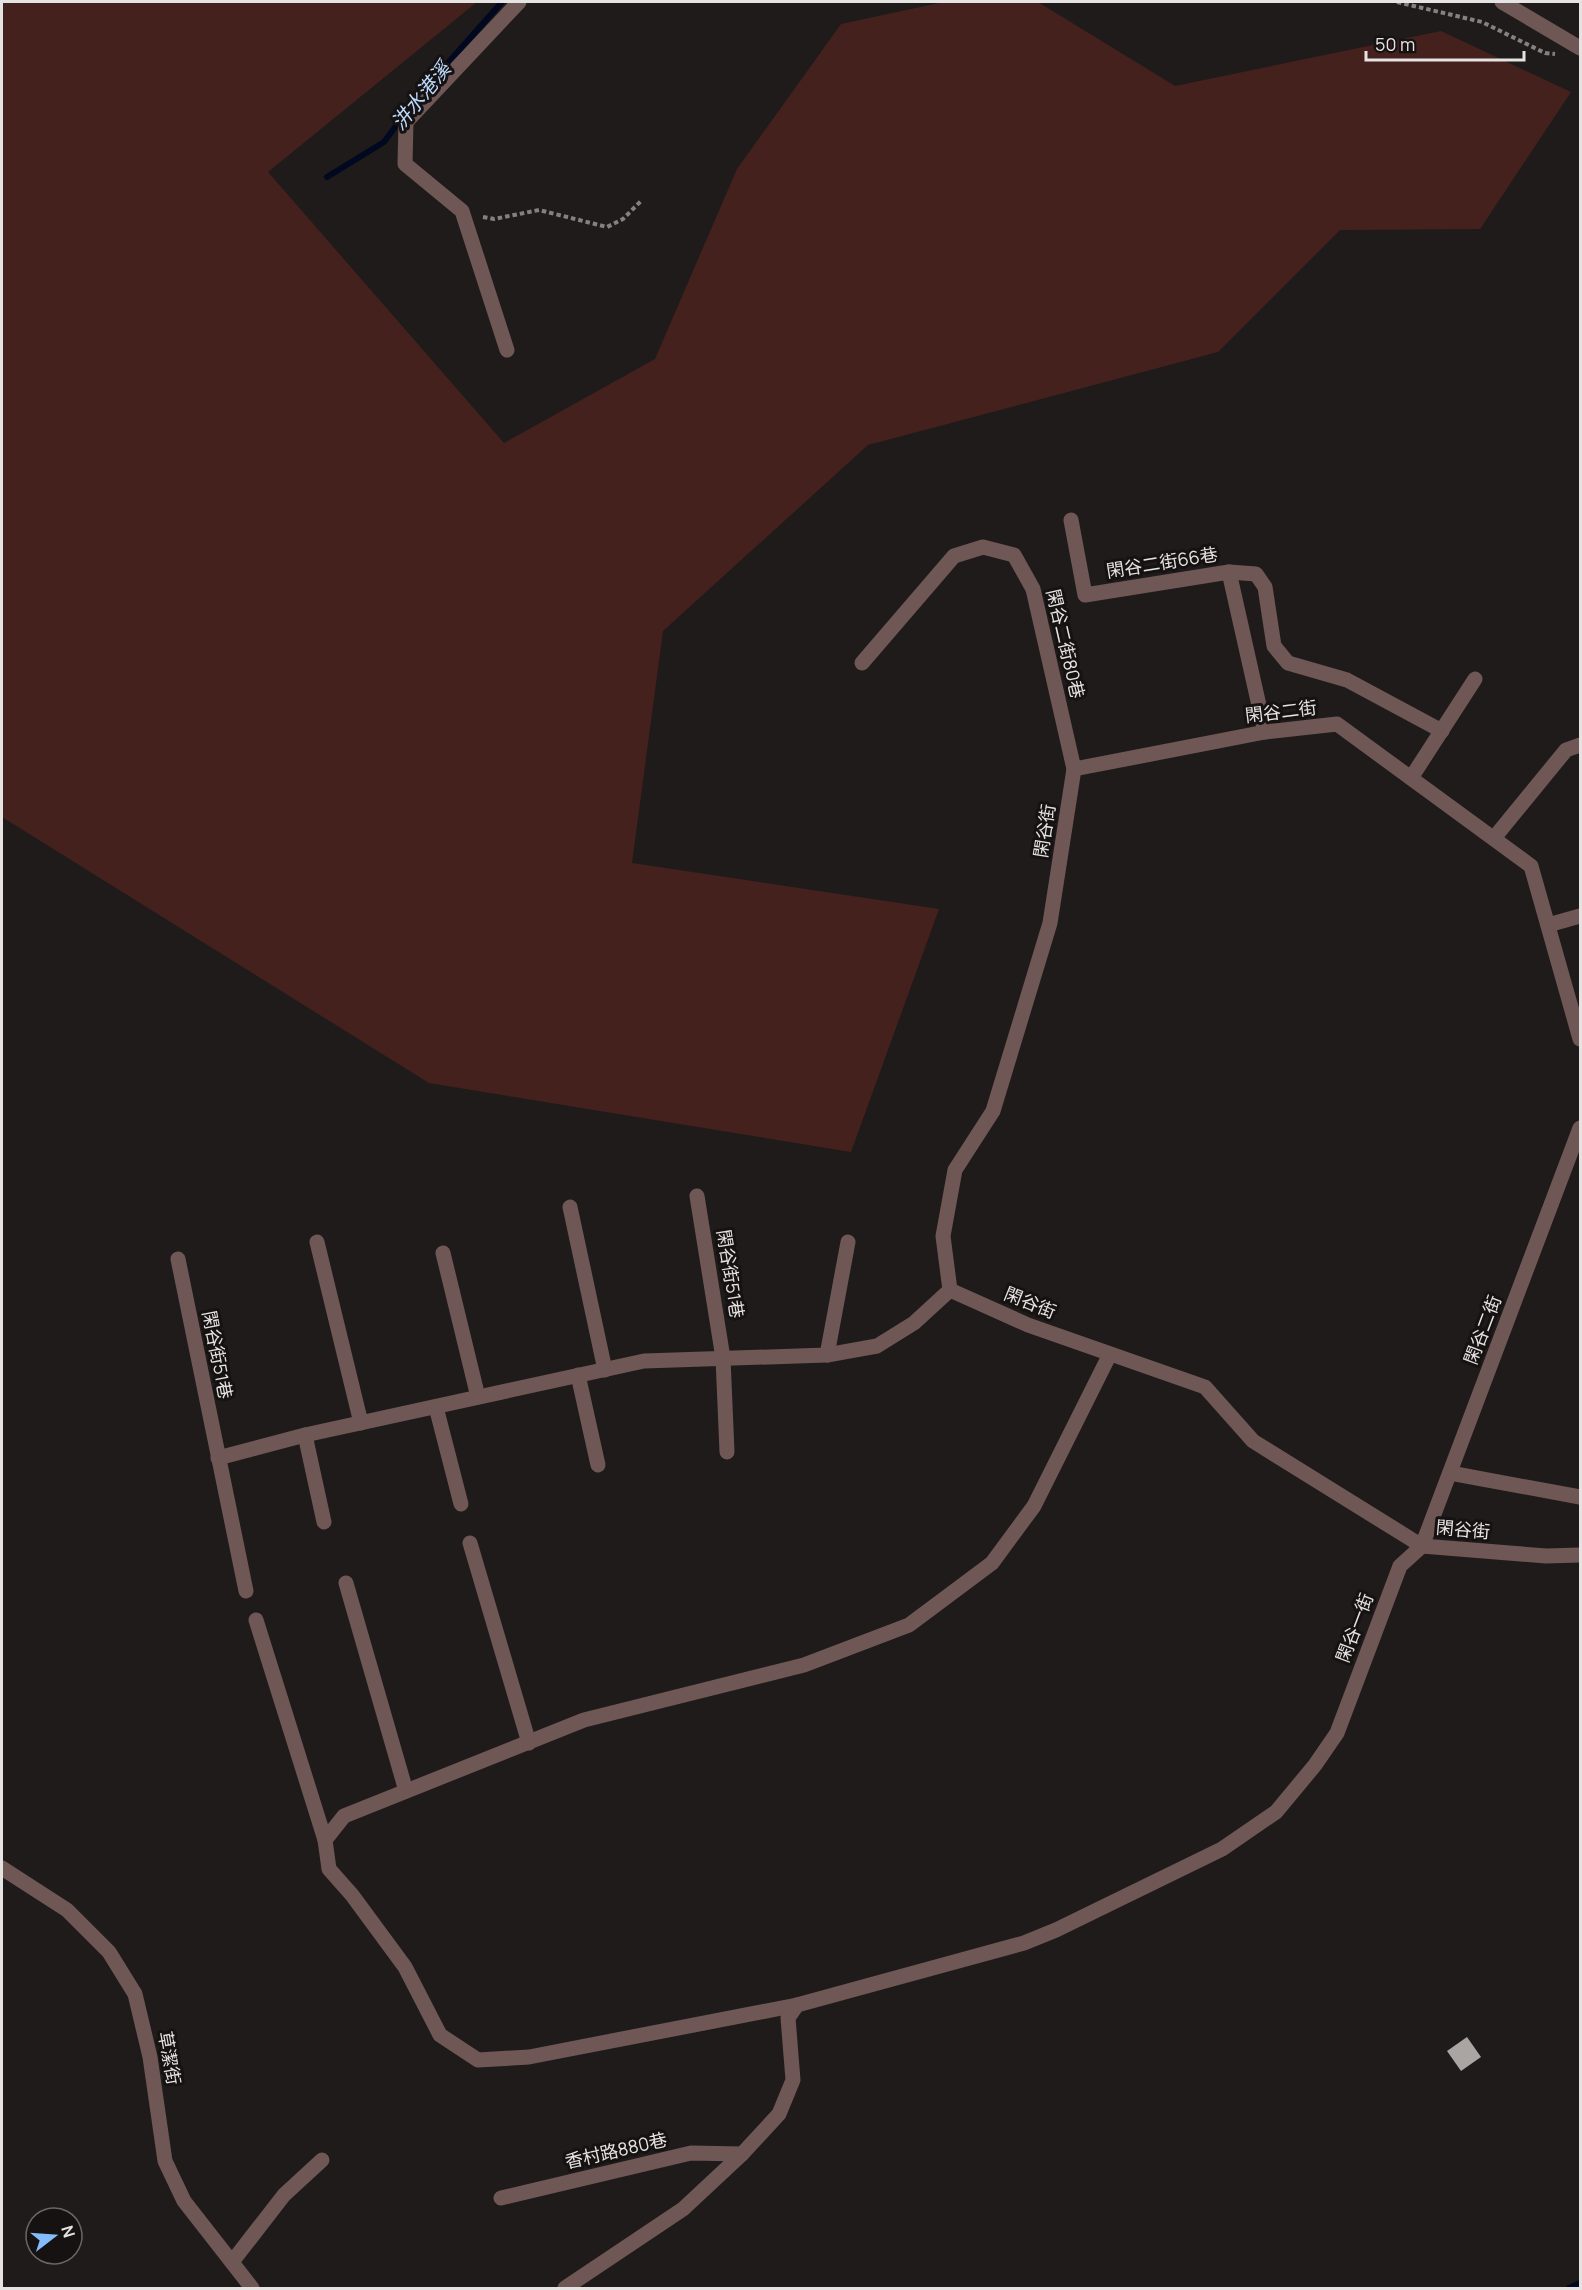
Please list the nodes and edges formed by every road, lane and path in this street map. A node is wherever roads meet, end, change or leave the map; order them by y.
1 (519, 2) edge
2 (1397, 2) edge
3 (1502, 2) edge
4 (1581, 48) edge
5 (1557, 55) dead end
6 (641, 201) dead end
7 (462, 211) junction
8 (507, 350) dead end
9 (1071, 520) dead end
10 (1229, 572) junction
11 (862, 663) dead end
12 (1475, 679) dead end
13 (1442, 731) junction
14 (1265, 732) junction
15 (1581, 745) edge
16 (1074, 769) junction
17 (1412, 778) junction
18 (1494, 838) junction
19 (1581, 916) edge
20 (1548, 925) junction
21 (1581, 1039) edge
22 (1581, 1128) edge
23 (1575, 1160) edge
24 (697, 1196) dead end
25 (570, 1207) dead end
26 (317, 1242) dead end
27 (848, 1242) dead end
28 (443, 1253) dead end
29 (178, 1259) dead end
30 (950, 1290) junction
31 (1110, 1354) junction
32 (827, 1355) junction
33 (723, 1358) junction
34 (605, 1370) junction
35 (578, 1375) junction
36 (478, 1397) junction
37 (436, 1407) junction
38 (361, 1423) junction
39 (304, 1435) junction
40 (727, 1452) dead end
41 (218, 1458) junction
42 (598, 1465) dead end
43 (1450, 1473) junction
44 (1581, 1497) edge
45 (461, 1504) dead end
46 (324, 1522) dead end
47 (470, 1543) dead end
48 (1422, 1546) junction
49 (1581, 1555) edge
50 (346, 1583) dead end
51 (246, 1591) dead end
52 (256, 1620) dead end
53 (528, 1743) junction
54 (406, 1791) junction
55 (325, 1840) junction
56 (2, 1868) edge
57 (797, 2005) junction
58 (742, 2154) junction
59 (322, 2160) dead end
60 (501, 2198) dead end
61 (232, 2262) junction
62 (252, 2289) edge
63 (565, 2289) edge

1 - 7 street
2 - 5 path
3 - 4 street
6 - 7 path
7 - 8 street
9 - 10 street, 閑谷二街66巷
10 - 13 street
10 - 14 street, 閑谷二街66巷
11 - 16 street, 閑谷二街80巷
12 - 13 street
13 - 17 street
14 - 16 street, 閑谷二街
14 - 17 street, 閑谷二街
15 - 18 street
16 - 30 street, 閑谷街
17 - 18 street, 閑谷二街
18 - 20 street, 閑谷二街
19 - 20 street
20 - 21 street, 閑谷二街
22 - 23 street, 閑谷二街
23 - 43 street, 閑谷二街
24 - 33 street, 閑谷街51巷
25 - 34 street
26 - 38 street
27 - 32 street
28 - 36 street
29 - 41 street, 閑谷街51巷
30 - 31 street, 閑谷街
30 - 32 street
31 - 48 street, 閑谷街
31 - 53 street
32 - 33 street
33 - 34 street
33 - 40 street, 閑谷街51巷
34 - 35 street
35 - 36 street
35 - 42 street
36 - 37 street
37 - 38 street
37 - 45 street
38 - 39 street
39 - 41 street
39 - 46 street
41 - 51 street, 閑谷街51巷
43 - 44 street
43 - 48 street, 閑谷二街
47 - 53 street
48 - 49 street, 閑谷街
48 - 57 street, 閑谷一街
50 - 54 street
52 - 55 street, 閑谷一街
53 - 54 street
54 - 55 street
55 - 57 street, 閑谷一街
56 - 61 street, 草潔街
57 - 58 street
58 - 60 street, 香村路880巷
58 - 63 street
59 - 61 street
61 - 62 street, 草潔街

